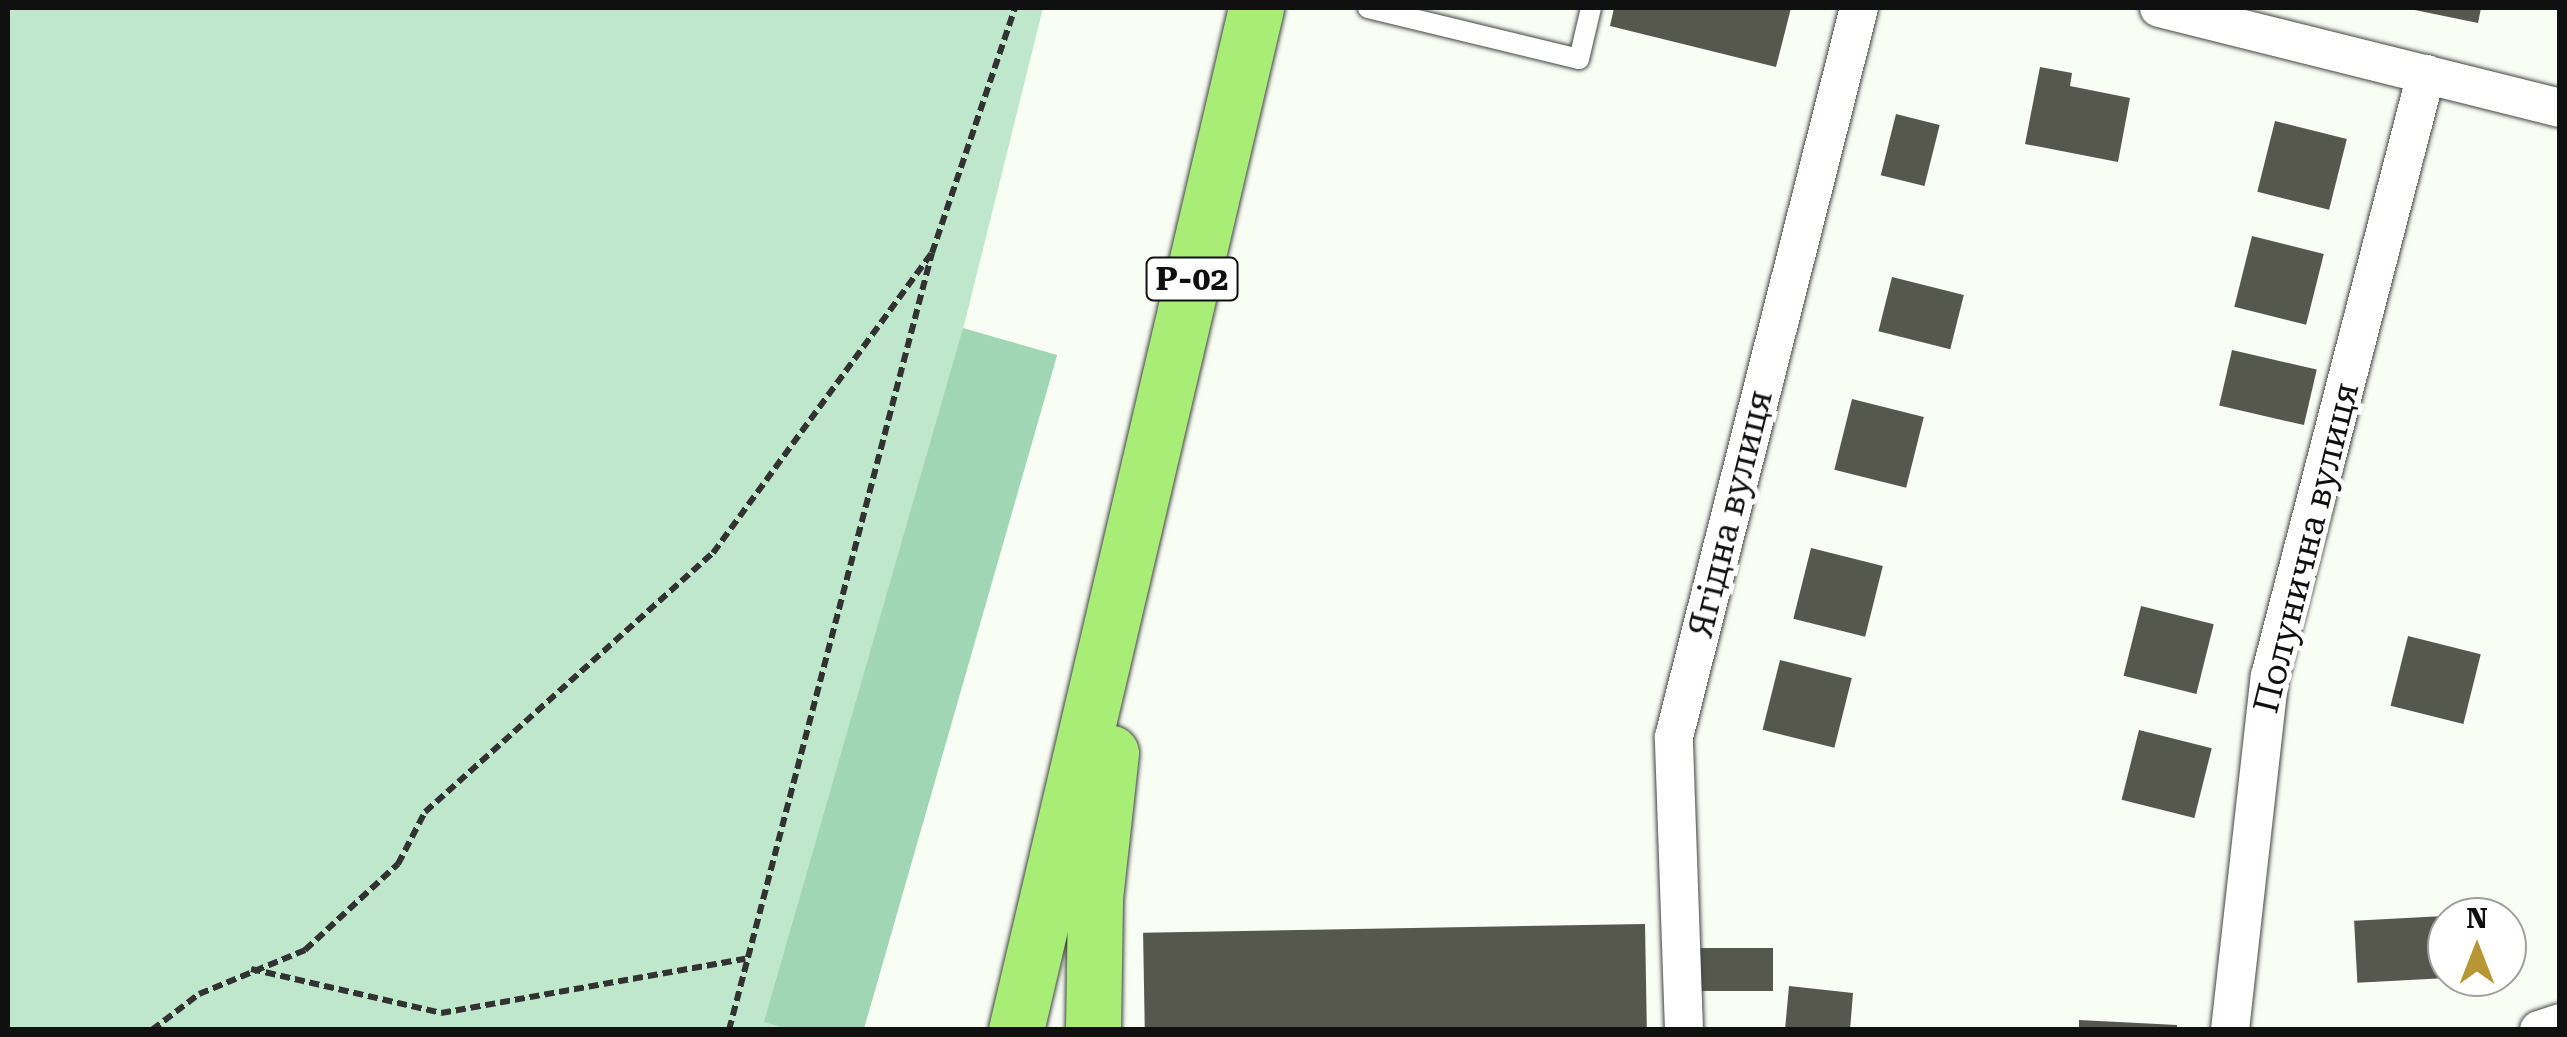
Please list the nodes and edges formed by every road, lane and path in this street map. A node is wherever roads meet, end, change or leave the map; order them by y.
1 (1015, 8) edge
2 (1256, 8) edge
3 (1368, 8) edge
4 (1591, 8) edge
5 (1859, 8) edge
6 (2159, 8) edge
7 (2426, 74) junction
8 (2560, 108) edge
9 (932, 253) junction
10 (1129, 551) junction
11 (744, 959) junction
12 (249, 968) junction
13 (2560, 1023) edge
14 (152, 1030) edge
15 (729, 1030) edge
16 (1016, 1030) edge
17 (1093, 1030) edge
18 (1684, 1030) edge
19 (2230, 1030) edge
20 (2539, 1030) edge

1 - 9 path
2 - 10 main road, Р-02
3 - 4 lane
5 - 18 street, Ягідна вулиця
6 - 7 street
7 - 8 street
7 - 19 street, Полунична вулиця
9 - 11 path
9 - 12 path
10 - 16 main road, Р-02
10 - 17 main road, Р-02
11 - 12 path
11 - 15 path
12 - 14 path
13 - 20 street

